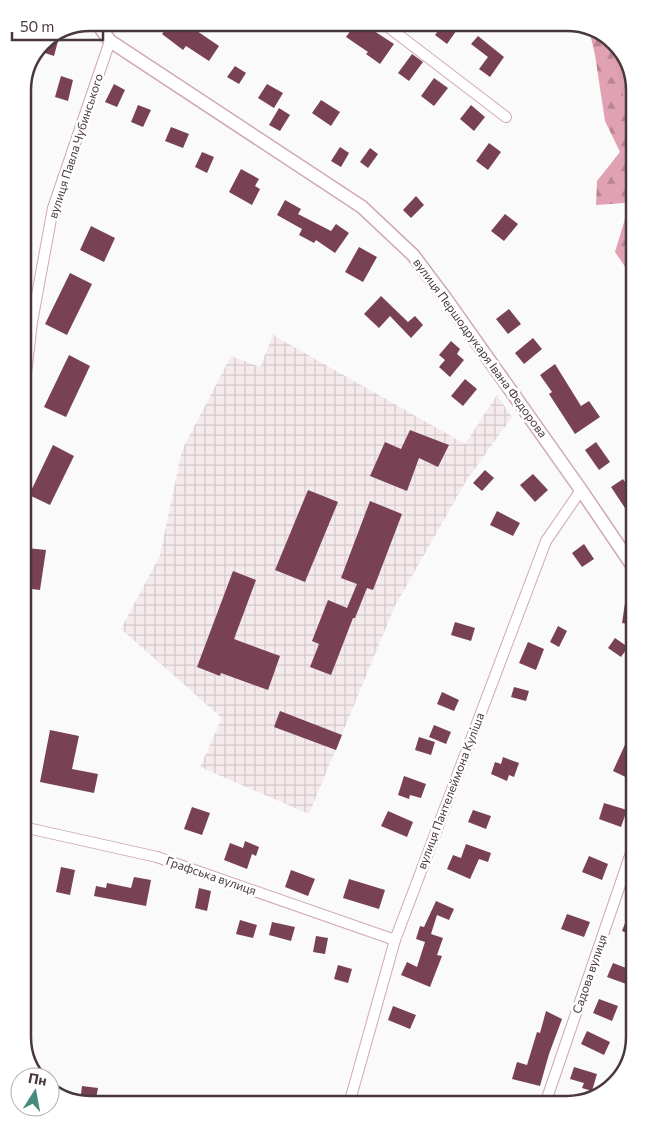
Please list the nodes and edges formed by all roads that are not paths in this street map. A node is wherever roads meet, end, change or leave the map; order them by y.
1 (103, 31) edge
2 (393, 31) edge
3 (110, 42) junction
4 (506, 117) dead end
5 (31, 331) edge
6 (581, 490) junction
7 (626, 556) edge
8 (31, 829) edge
9 (626, 867) edge
10 (395, 940) junction
11 (351, 1096) edge
12 (548, 1096) edge

1 - 3 street, вулиця Першодрукаря Івана Федорова
2 - 4 street
3 - 5 street, вулиця Павла Чубинського
3 - 6 street, вулиця Першодрукаря Івана Федорова
6 - 7 street, вулиця Першодрукаря Івана Федорова
6 - 10 street, вулиця Пантелеймона Куліша
8 - 10 street, Графська вулиця
9 - 12 street, Садова вулиця
10 - 11 street, вулиця Пантелеймона Куліша

